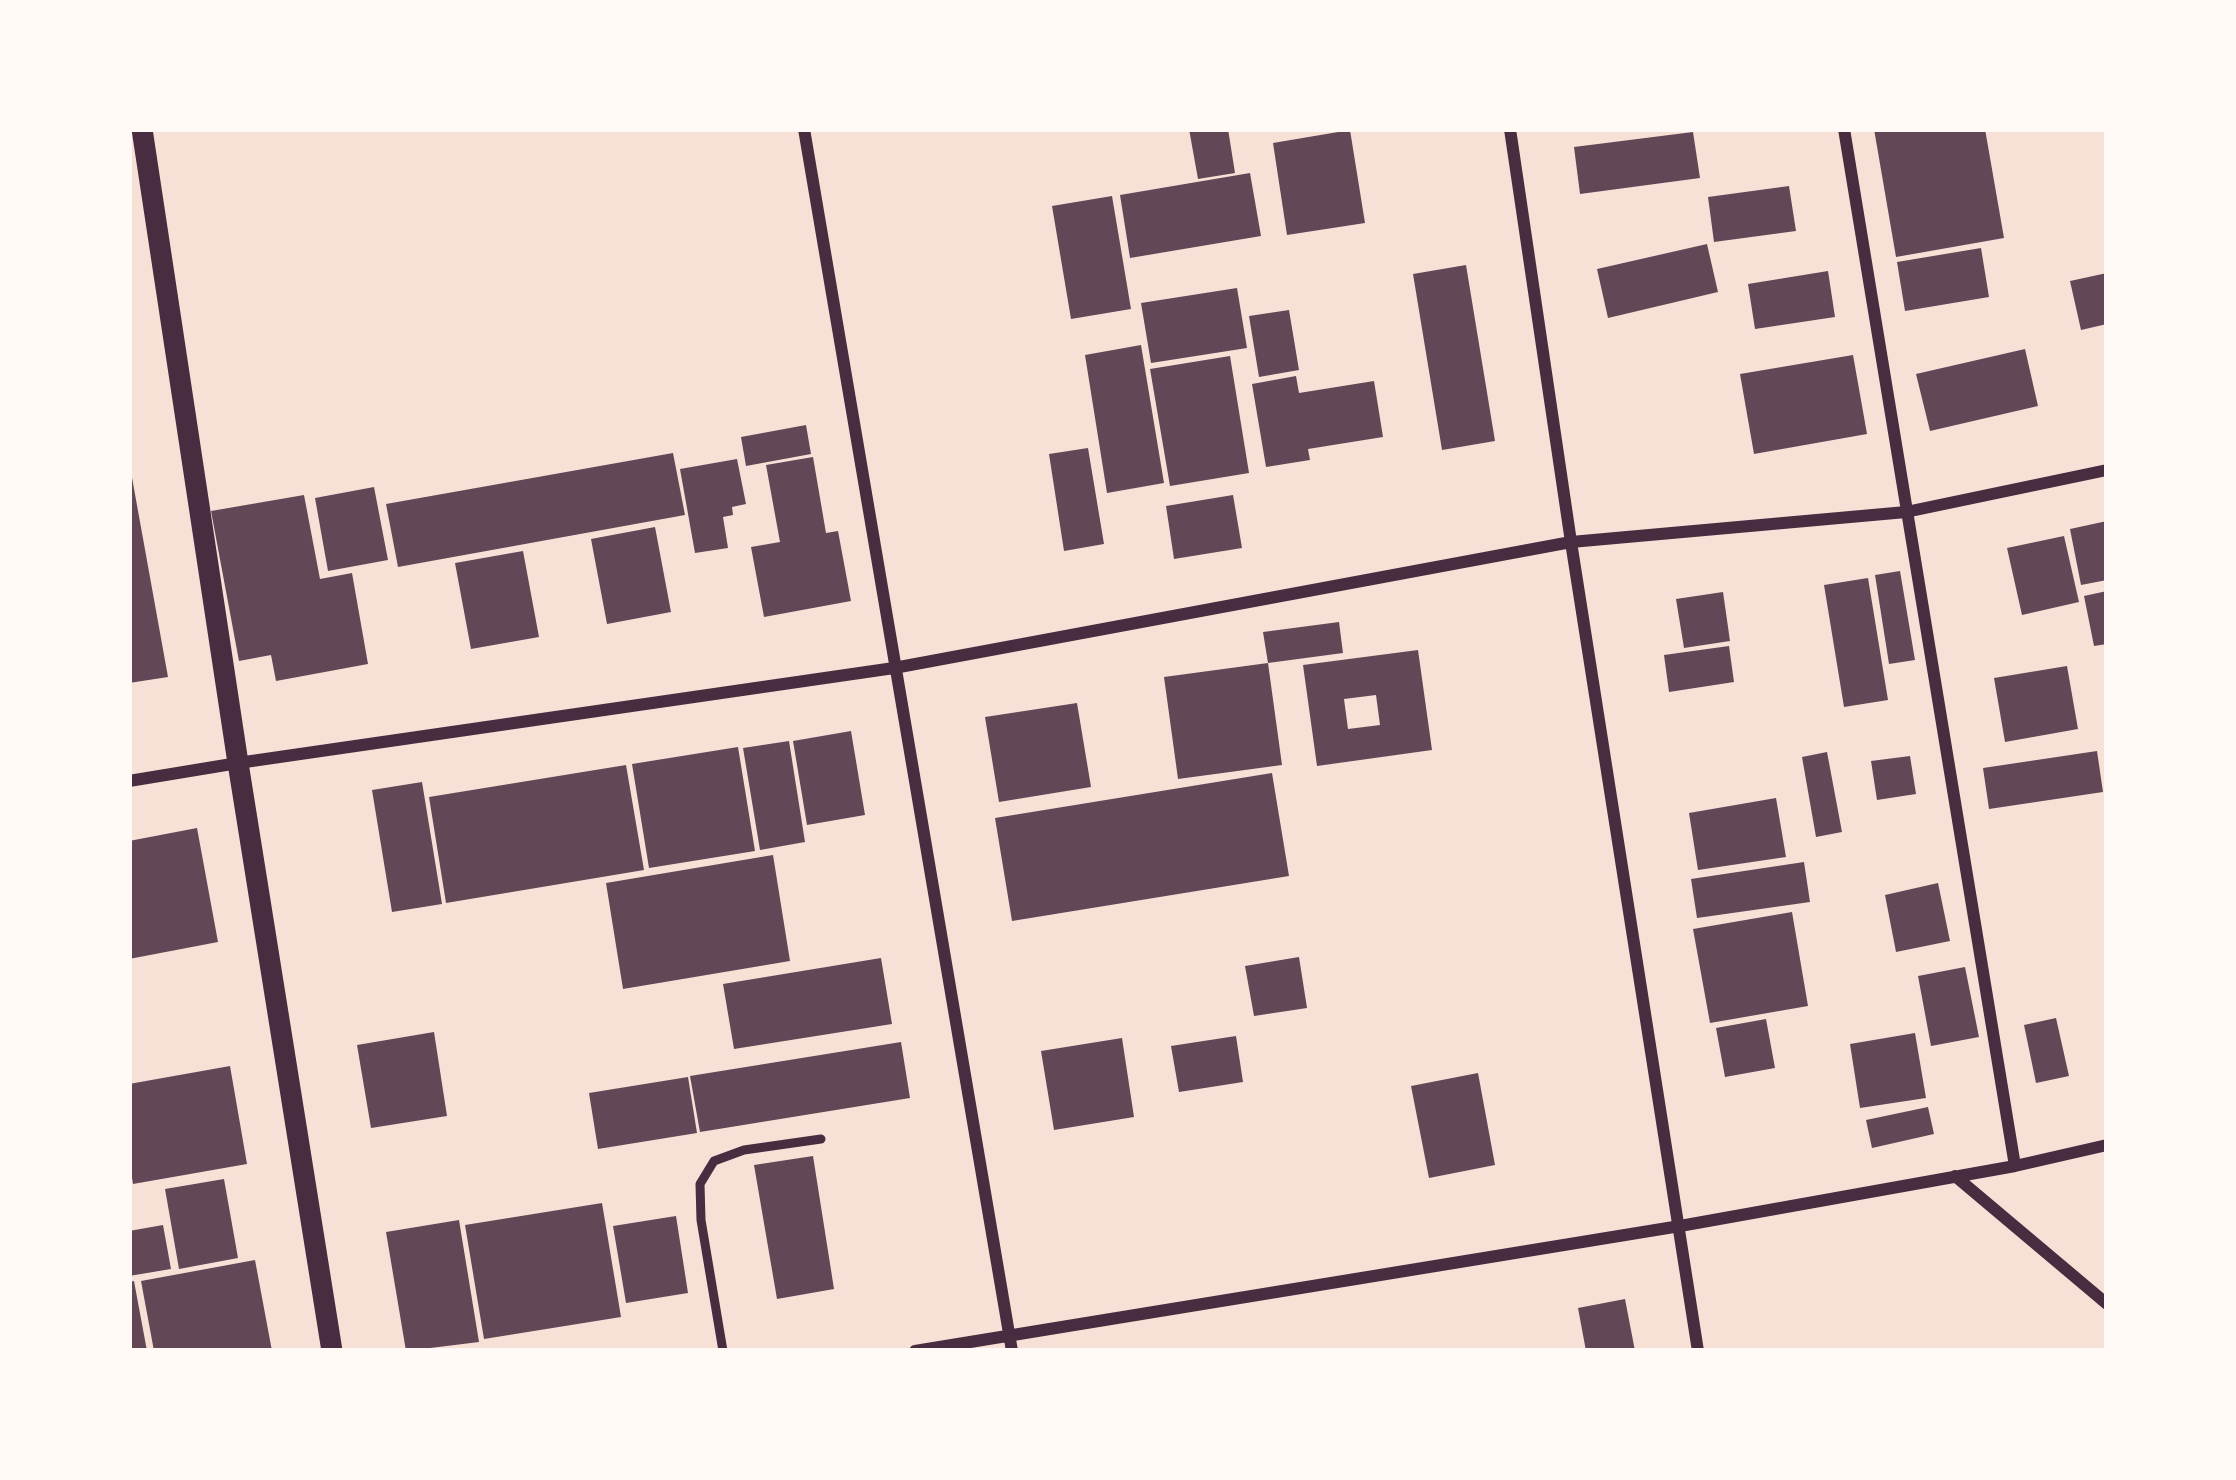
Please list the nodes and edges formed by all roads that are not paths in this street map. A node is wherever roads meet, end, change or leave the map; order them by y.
1 (142, 129) edge
2 (803, 129) edge
3 (1510, 129) edge
4 (1844, 129) edge
5 (2107, 470) edge
6 (1906, 512) junction
7 (1571, 542) junction
8 (894, 668) junction
9 (238, 763) junction
10 (129, 781) edge
11 (820, 1138) dead end
12 (2107, 1145) edge
13 (2015, 1166) junction
14 (1955, 1176) junction
15 (1680, 1226) junction
16 (2107, 1304) edge
17 (1010, 1344) edge
18 (332, 1351) edge
19 (723, 1351) edge
20 (915, 1351) edge
21 (1698, 1351) edge

1 - 9 street
2 - 8 street
3 - 7 street
4 - 6 street
5 - 6 street
6 - 7 street
6 - 13 street
7 - 8 street
7 - 15 street
8 - 9 street
8 - 17 street
9 - 10 street
9 - 18 street
11 - 19 lane
12 - 13 street
13 - 14 street
14 - 15 street
14 - 16 street
15 - 17 street
15 - 21 street
17 - 20 street

